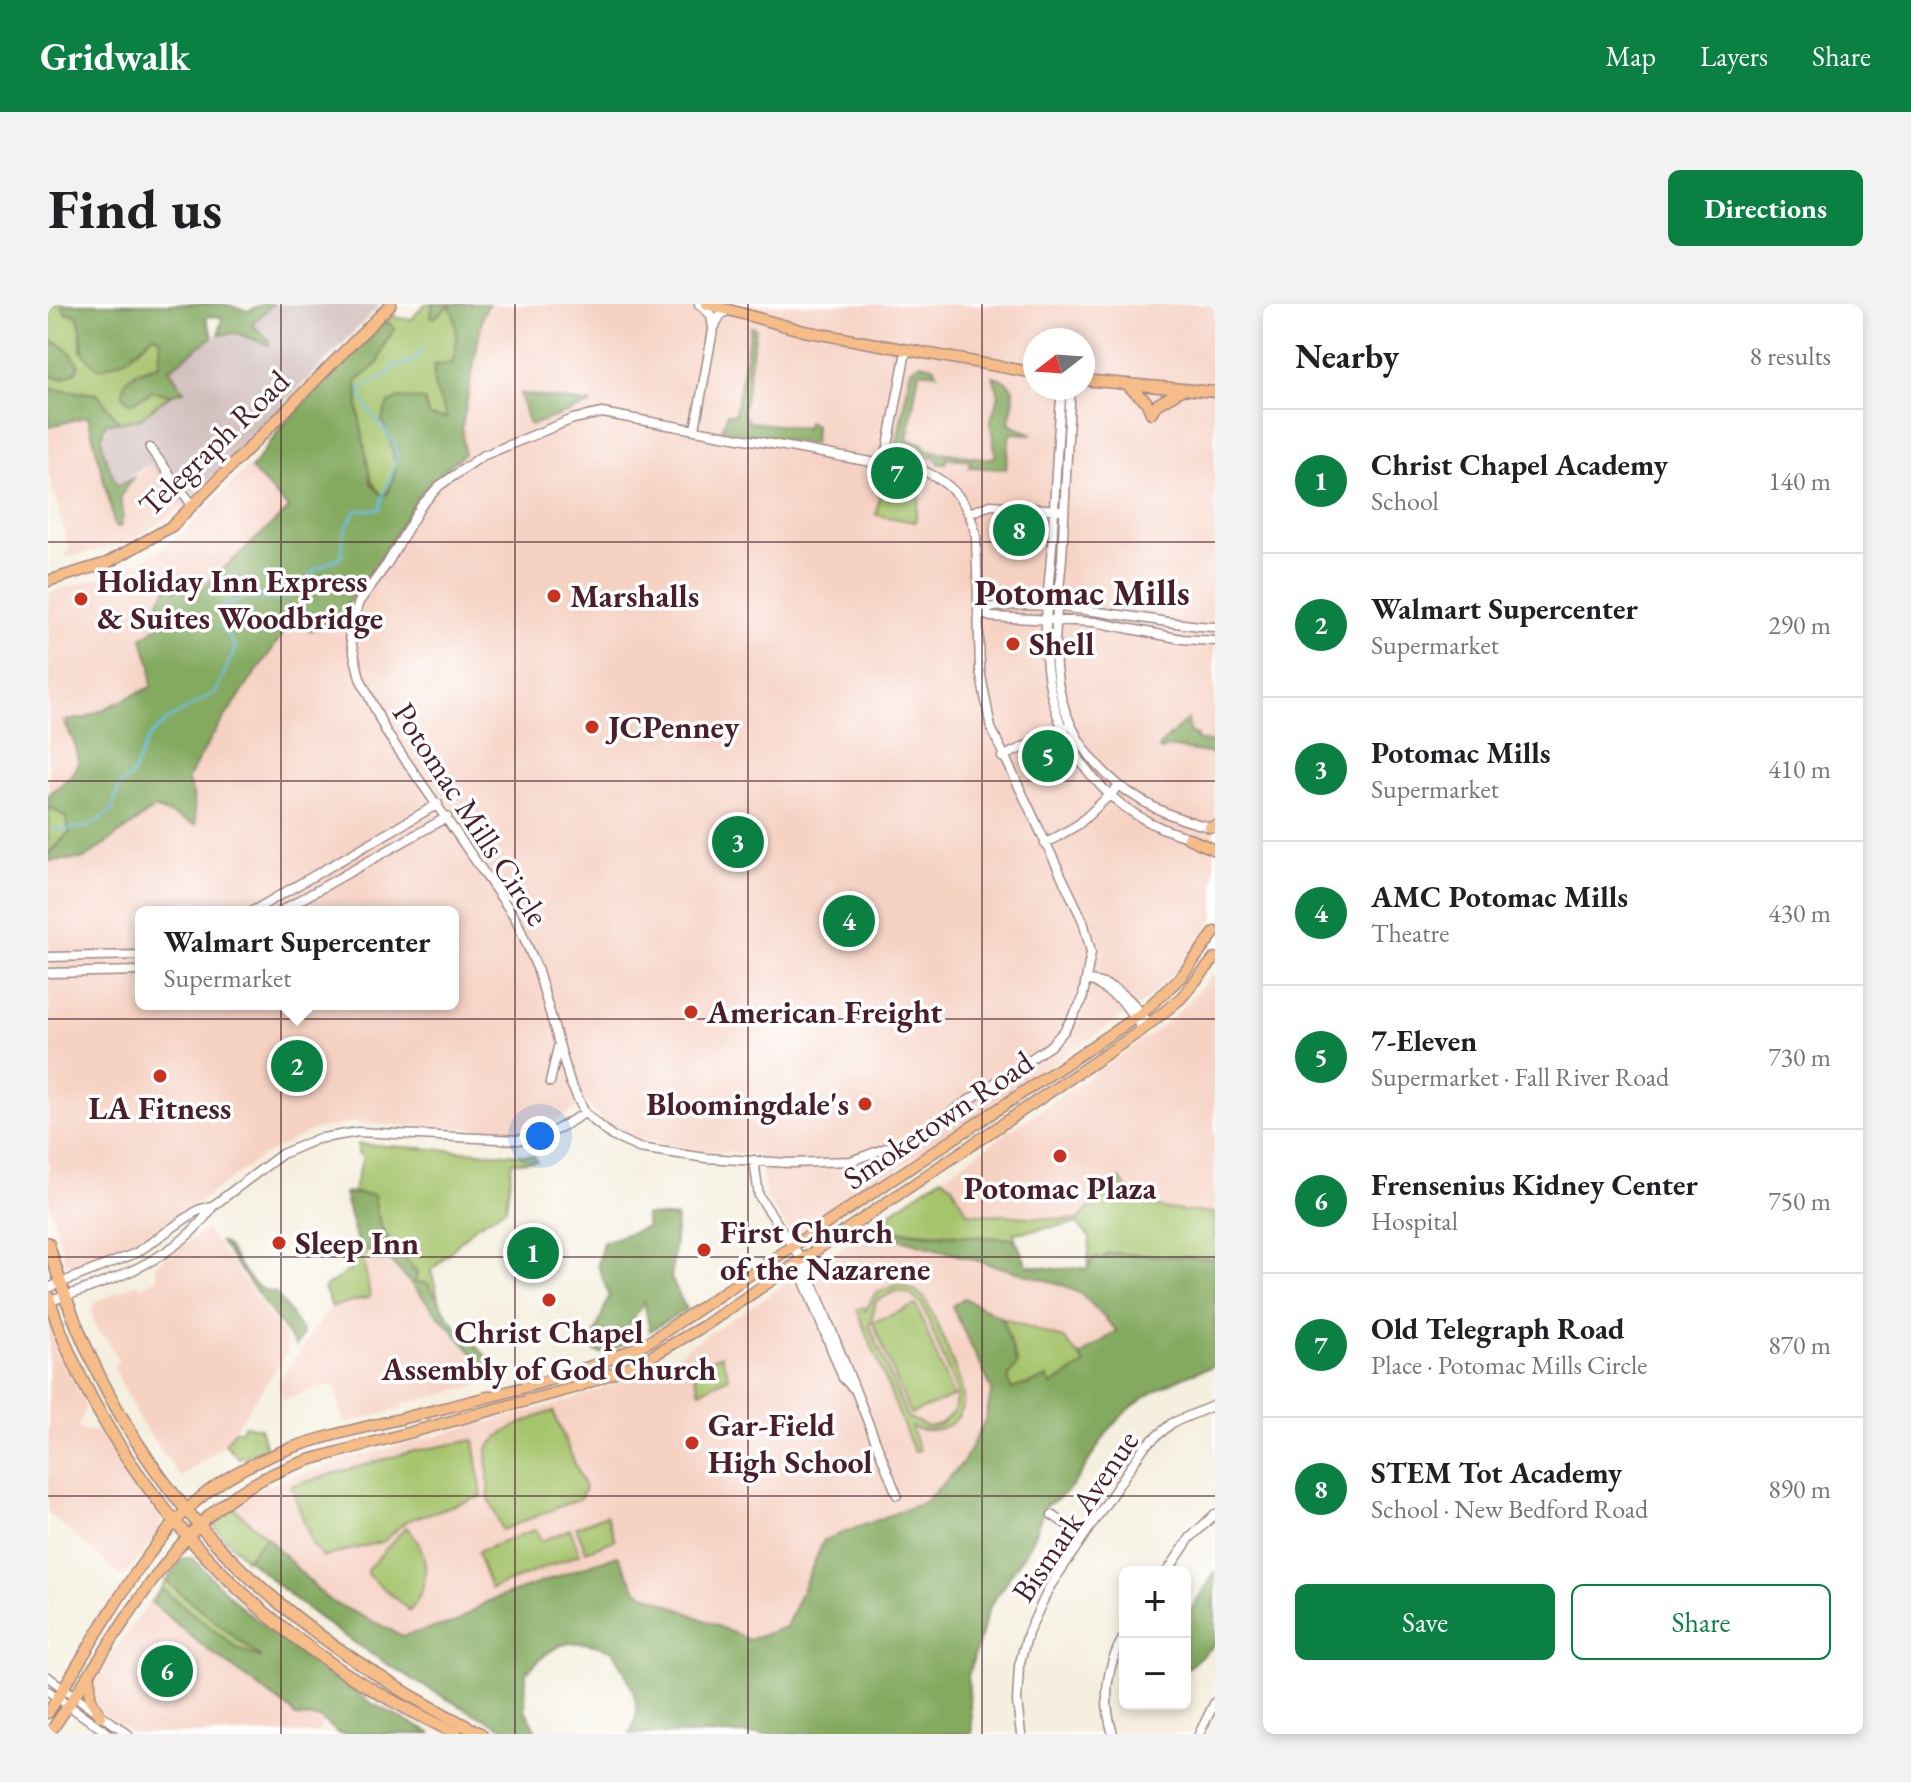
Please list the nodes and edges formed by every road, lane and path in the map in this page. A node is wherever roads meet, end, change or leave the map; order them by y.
1 (391, 304) edge
2 (699, 304) edge
3 (707, 304) edge
4 (729, 309) junction
5 (713, 330) junction
6 (906, 351) junction
7 (1023, 371) edge
8 (1095, 382) edge
9 (1129, 387) junction
10 (1180, 391) junction
11 (1215, 392) edge
12 (1062, 400) edge
13 (1070, 400) edge
14 (695, 429) junction
15 (150, 448) dead end
16 (885, 462) junction
17 (193, 506) junction
18 (1059, 510) junction
19 (969, 513) junction
20 (48, 581) edge
21 (1048, 609) junction
22 (1059, 609) junction
23 (978, 612) junction
24 (1053, 620) junction
25 (1215, 627) edge
26 (1215, 641) edge
27 (1072, 724) junction
28 (1062, 729) junction
29 (1002, 757) junction
30 (1118, 787) junction
31 (1109, 797) junction
32 (438, 804) junction
33 (447, 817) junction
34 (1213, 827) edge
35 (1188, 838) junction
36 (1045, 844) junction
37 (1215, 844) edge
38 (1215, 850) edge
39 (262, 906) edge
40 (290, 906) edge
41 (1215, 932) edge
42 (135, 955) edge
43 (48, 957) edge
44 (1215, 958) edge
45 (1091, 959) junction
46 (135, 971) edge
47 (48, 973) edge
48 (1088, 981) junction
49 (1105, 986) junction
50 (1084, 996) junction
51 (1138, 1015) junction
52 (1147, 1027) junction
53 (558, 1042) junction
54 (550, 1082) dead end
55 (585, 1113) junction
56 (948, 1144) junction
57 (956, 1156) junction
58 (754, 1160) junction
59 (214, 1205) junction
60 (48, 1243) edge
61 (793, 1248) junction
62 (800, 1261) junction
63 (60, 1284) junction
64 (48, 1288) edge
65 (65, 1297) junction
66 (49, 1298) edge
67 (573, 1373) junction
68 (577, 1387) junction
69 (1215, 1405) edge
70 (897, 1495) dead end
71 (186, 1510) junction
72 (1215, 1514) edge
73 (1052, 1515) dead end
74 (176, 1521) junction
75 (197, 1524) junction
76 (187, 1534) junction
77 (1084, 1536) junction
78 (1171, 1566) edge
79 (1124, 1638) edge
80 (91, 1672) junction
81 (48, 1677) edge
82 (48, 1691) edge
83 (61, 1693) junction
84 (71, 1701) junction
85 (1215, 1702) edge
86 (48, 1713) edge
87 (100, 1716) junction
88 (49, 1734) edge
89 (109, 1734) edge
90 (128, 1734) edge
91 (457, 1734) edge
92 (481, 1734) edge
93 (1021, 1734) edge
94 (1113, 1734) edge
95 (1199, 1734) edge

1 - 17 main road, Telegraph Road
2 - 5 street
3 - 4 main road
4 - 5 street
4 - 6 main road
5 - 14 street
6 - 7 main road
6 - 16 street
8 - 9 main road
9 - 10 main road
9 - 10 main road
10 - 11 main road
12 - 18 street
13 - 18 street
14 - 16 street, Potomac Mills Circle
14 - 32 street, Potomac Mills Circle
15 - 17 street
16 - 19 street, Potomac Mills Circle
17 - 20 main road, Telegraph Road
18 - 19 street
18 - 21 street
18 - 22 street
19 - 23 street, Potomac Mills Circle
21 - 22 street
21 - 23 street
21 - 24 street
22 - 24 street
22 - 25 street
23 - 24 street
23 - 29 street, Potomac Mills Circle
24 - 26 street
24 - 27 street
24 - 28 street
27 - 28 street
27 - 30 street
28 - 29 street
28 - 31 street
29 - 36 street, Potomac Mills Circle
30 - 31 street
30 - 34 street
31 - 35 street
31 - 36 street
32 - 33 street, Potomac Mills Circle
32 - 39 street
33 - 40 street
33 - 53 street, Potomac Mills Circle
35 - 37 street
35 - 38 main road
36 - 45 street, Potomac Mills Circle
41 - 51 main road, Smoketown Road
42 - 43 street
44 - 52 main road, Smoketown Road
45 - 48 street, Potomac Mills Circle
45 - 49 street
46 - 47 street
48 - 49 street
48 - 50 street, Potomac Mills Circle
49 - 50 street
49 - 51 street
50 - 58 street, Potomac Mills Circle
51 - 52 street
51 - 56 main road, Smoketown Road
52 - 57 main road, Smoketown Road
53 - 54 street
53 - 55 street, Potomac Mills Circle
55 - 58 street, Potomac Mills Circle
55 - 59 street
56 - 57 main road
56 - 61 main road, Smoketown Road
57 - 62 main road, Smoketown Road
58 - 61 street
59 - 63 street
59 - 65 street
60 - 63 highway
61 - 62 street
61 - 67 main road, Smoketown Road
62 - 68 main road, Smoketown Road
62 - 70 street
63 - 64 street
63 - 65 highway
65 - 66 street
65 - 71 highway
66 - 74 highway
67 - 68 main road
67 - 71 main road, Smoketown Road
68 - 75 main road, Smoketown Road
69 - 77 street, Bismark Avenue
71 - 74 main road, Smoketown Road
71 - 75 highway
72 - 78 street
73 - 77 street
74 - 76 highway
74 - 83 main road, Smoketown Road
75 - 76 main road, Smoketown Road
75 - 92 highway
76 - 80 main road, Smoketown Road
76 - 91 highway
77 - 93 street, Bismark Avenue
79 - 94 street
80 - 84 main road, Smoketown Road
80 - 87 main road
81 - 83 street
82 - 83 street
83 - 84 street
83 - 86 main road, Smoketown Road
84 - 87 street
84 - 88 main road, Smoketown Road
84 - 89 street
85 - 95 street
87 - 90 street

